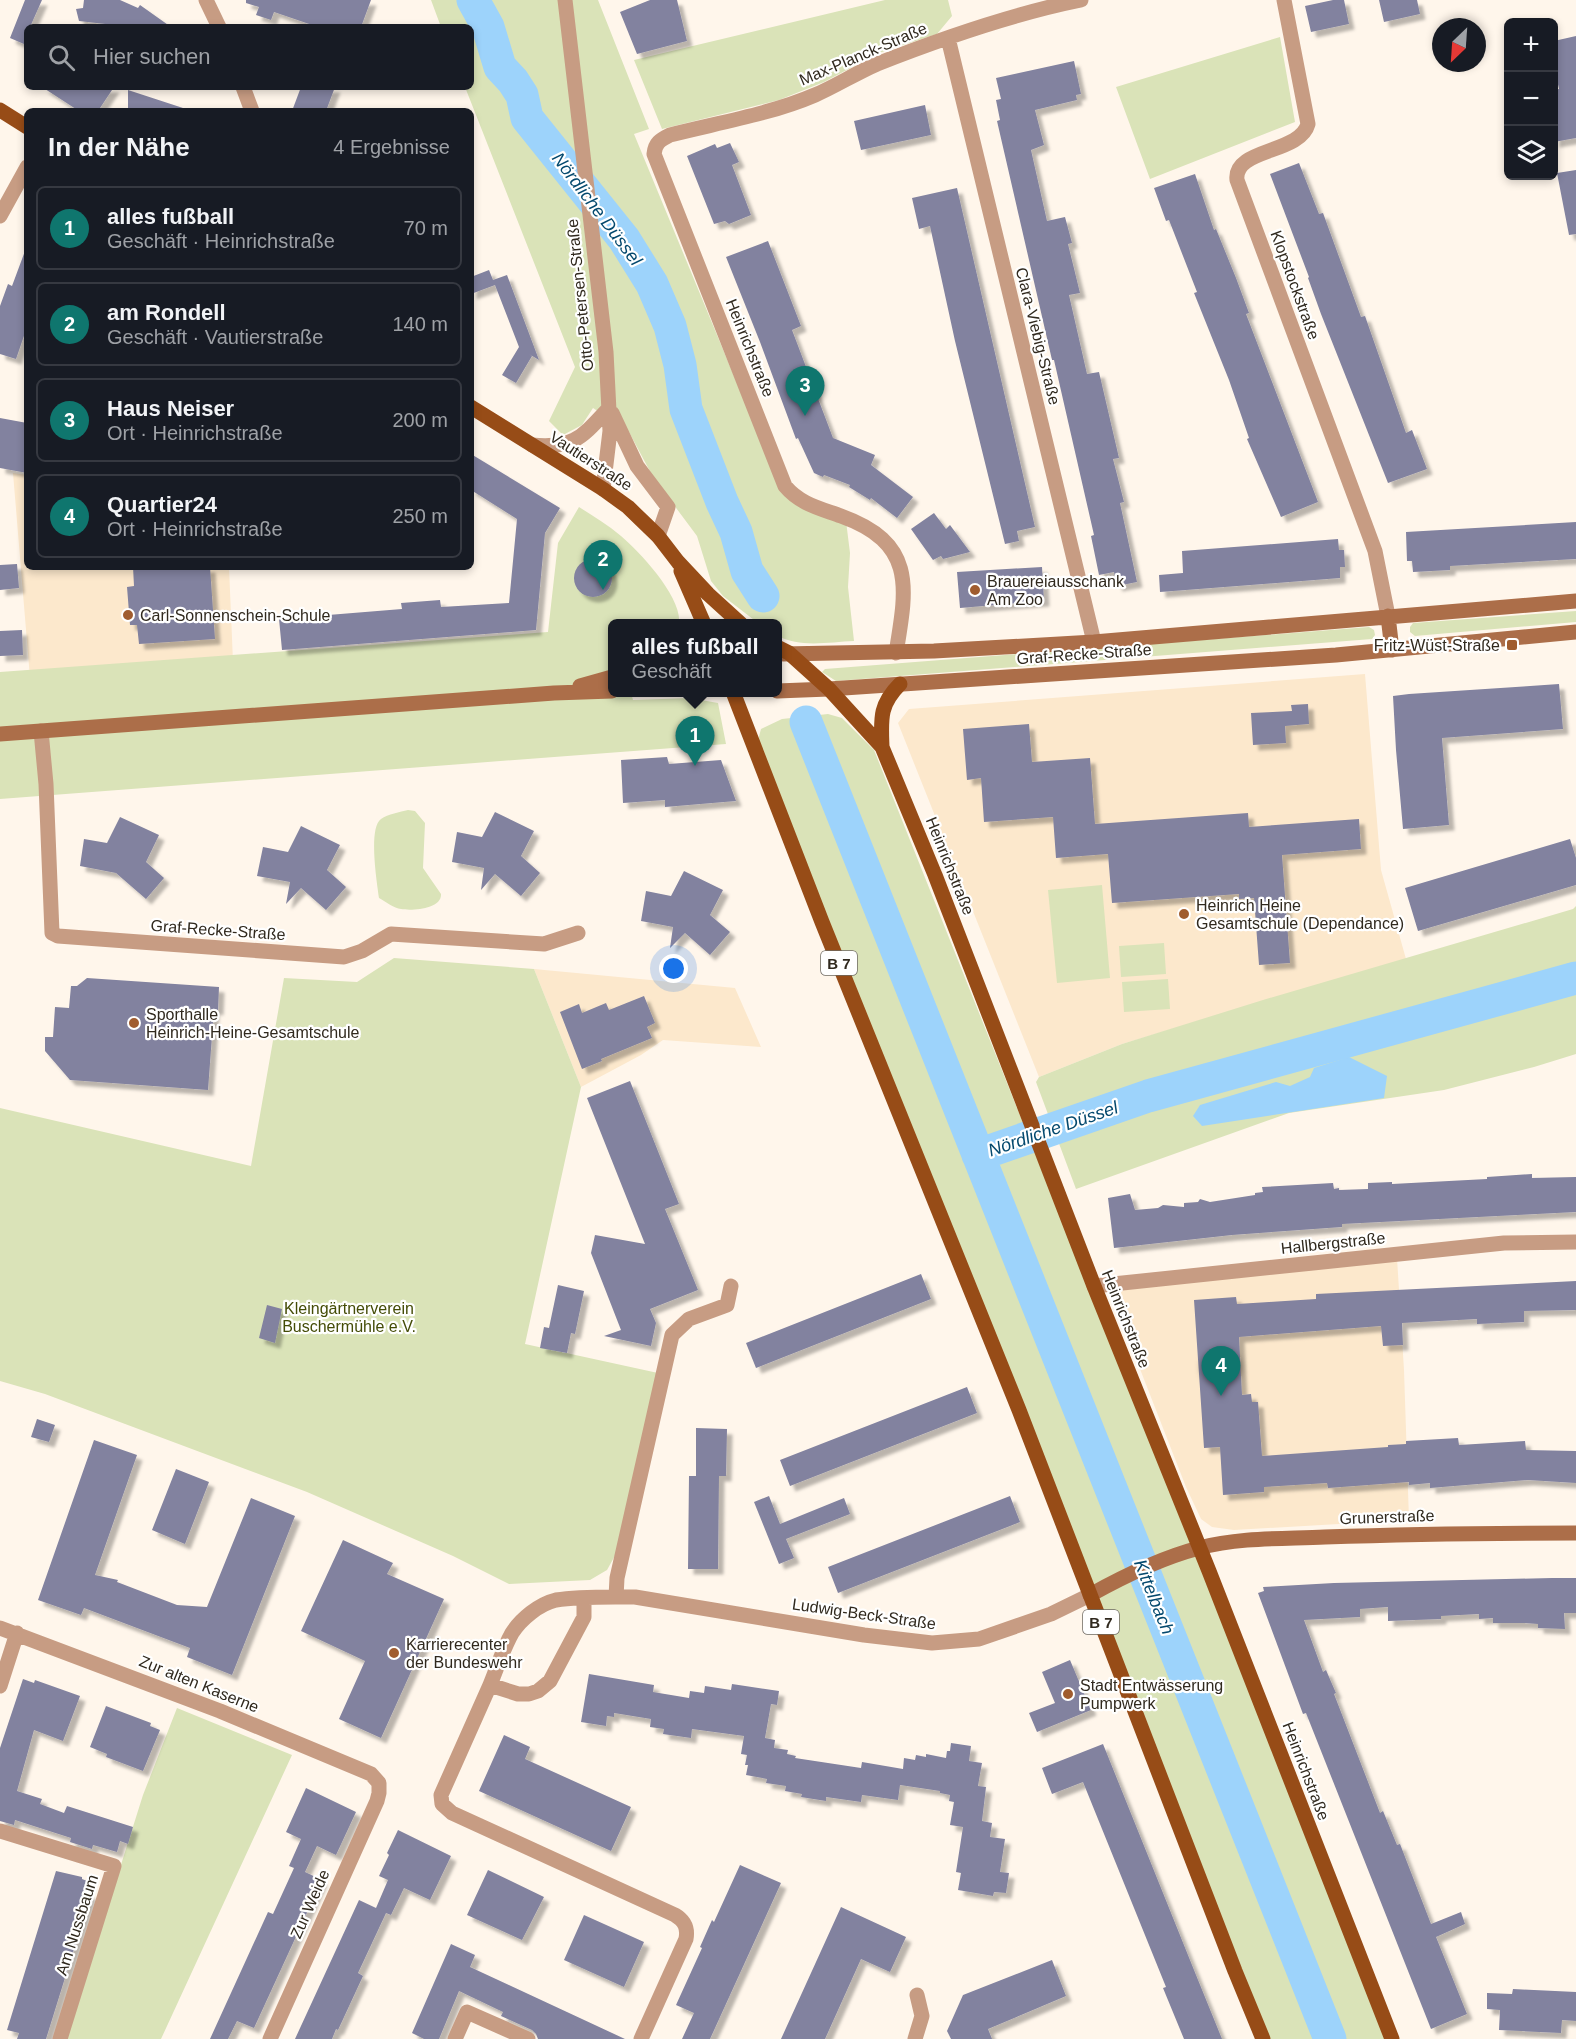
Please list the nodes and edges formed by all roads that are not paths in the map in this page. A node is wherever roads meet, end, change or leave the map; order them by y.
1 (206, 0) edge
2 (566, 0) edge
3 (1081, 0) edge
4 (1284, 0) edge
5 (218, 24) edge
6 (948, 38) junction
7 (244, 90) edge
8 (251, 108) edge
9 (0, 110) edge
10 (24, 125) edge
11 (659, 141) joint
12 (24, 172) edge
13 (0, 216) edge
14 (609, 408) junction
15 (474, 409) edge
16 (532, 445) junction
17 (603, 489) junction
18 (658, 536) junction
19 (678, 562) junction
20 (1576, 601) edge
21 (697, 616) edge
22 (1388, 616) junction
23 (735, 619) edge
24 (1576, 632) edge
25 (1094, 642) junction
26 (1392, 650) junction
27 (782, 651) edge
28 (782, 652) edge
29 (896, 653) junction
30 (608, 678) edge
31 (900, 684) junction
32 (829, 689) junction
33 (608, 691) edge
34 (782, 691) edge
35 (554, 693) junction
36 (735, 697) edge
37 (41, 730) junction
38 (0, 734) edge
39 (882, 747) junction
40 (578, 933) dead end
41 (1576, 1242) edge
42 (731, 1286) dead end
43 (1094, 1286) junction
44 (1576, 1533) edge
45 (1199, 1548) junction
46 (1090, 1595) junction
47 (616, 1597) junction
48 (584, 1599) junction
49 (0, 1628) edge
50 (16, 1633) junction
51 (490, 1684) junction
52 (0, 1686) edge
53 (379, 1783) joint
54 (0, 1831) edge
55 (917, 1995) dead end
56 (60, 2039) edge
57 (270, 2039) edge
58 (455, 2039) edge
59 (528, 2039) edge
60 (641, 2039) edge
61 (915, 2039) edge
62 (1263, 2039) edge
63 (1392, 2039) edge

1 - 5 street
2 - 14 street, Otto-Petersen-Straße
3 - 6 street, Max-Planck-Straße
4 - 22 street, Klopstockstraße
6 - 11 street, Max-Planck-Straße
6 - 25 street, Clara-Viebig-Straße
7 - 8 street
9 - 10 main road
11 - 29 street, Heinrichstraße
12 - 13 street
14 - 16 street
14 - 17 street, Otto-Petersen-Straße
14 - 18 street, Otto-Petersen-Straße
15 - 16 main road, Vautierstraße
16 - 17 main road, Vautierstraße
17 - 18 main road, Vautierstraße
18 - 19 main road, Vautierstraße
19 - 21 main road
19 - 23 main road
20 - 22 street, Graf-Recke-Straße
22 - 25 street, Graf-Recke-Straße
22 - 26 street
24 - 26 street, Graf-Recke-Straße
25 - 29 street, Graf-Recke-Straße
26 - 31 street, Graf-Recke-Straße
27 - 29 street, Graf-Recke-Straße
28 - 32 main road, Heinrichstraße
30 - 35 street
31 - 32 street, Graf-Recke-Straße
31 - 39 main road
32 - 34 street, Graf-Recke-Straße
32 - 39 main road, Heinrichstraße
33 - 35 street
35 - 37 street
36 - 46 main road, B 7
37 - 38 street
37 - 40 street, Graf-Recke-Straße
39 - 43 main road, Heinrichstraße
41 - 43 street, Hallbergstraße
42 - 47 street
43 - 45 main road, Heinrichstraße
44 - 45 street, Grunerstraße
45 - 46 street, Ludwig-Beck-Straße
45 - 63 main road, Heinrichstraße
46 - 47 street, Ludwig-Beck-Straße
46 - 62 main road, B 7
47 - 48 street, Ludwig-Beck-Straße
48 - 51 street, Ludwig-Beck-Straße
48 - 51 street
49 - 50 street, Zur alten Kaserne
50 - 52 street
50 - 53 street, Zur alten Kaserne
51 - 60 street, Ludwig-Beck-Straße
53 - 57 street, Zur Weide
54 - 56 street, Am Nussbaum
55 - 61 street
58 - 59 street

